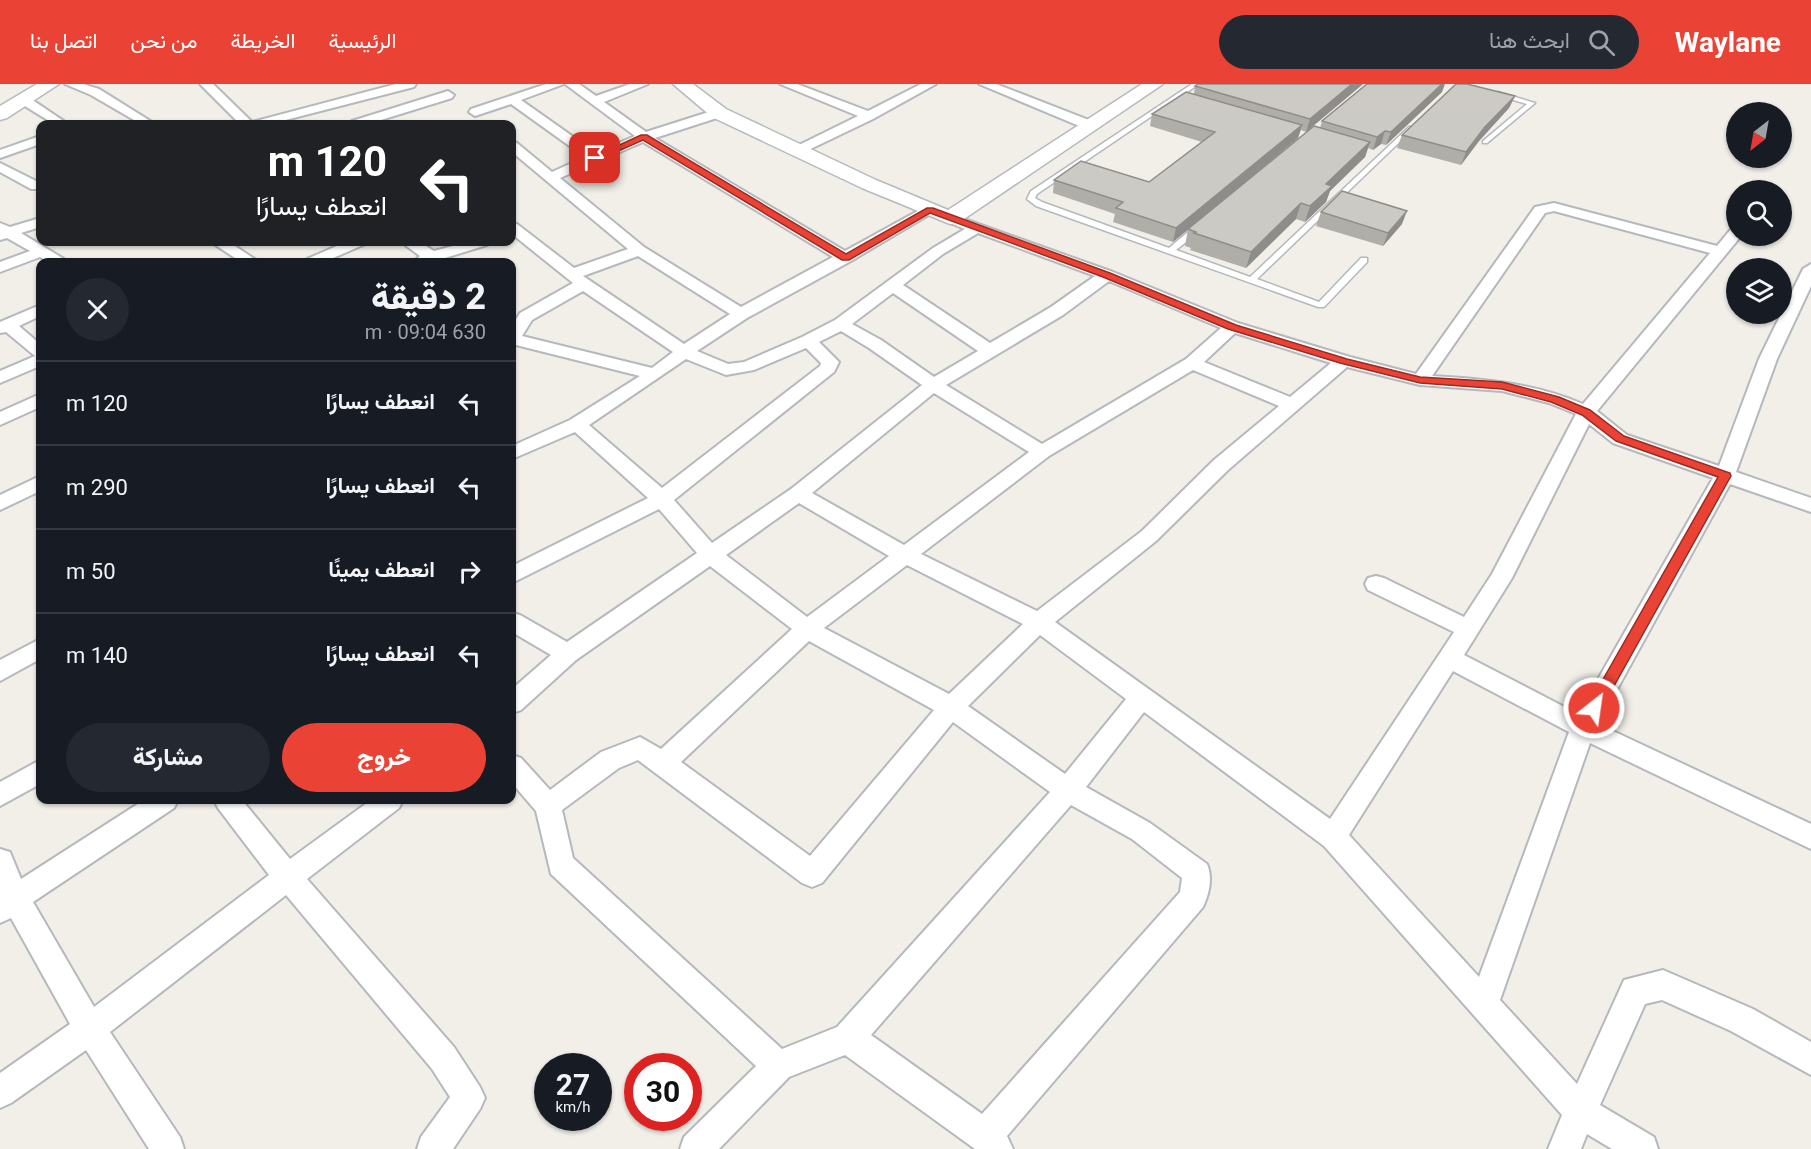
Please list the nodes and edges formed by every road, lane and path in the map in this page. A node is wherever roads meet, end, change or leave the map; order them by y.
1 (50, 84) edge
2 (71, 84) edge
3 (206, 84) edge
4 (356, 84) edge
5 (410, 84) edge
6 (435, 84) edge
7 (558, 84) edge
8 (571, 84) edge
9 (642, 84) edge
10 (682, 84) edge
11 (788, 84) edge
12 (930, 84) edge
13 (985, 84) edge
14 (1154, 84) edge
15 (1196, 84) edge
16 (112, 87) dead end
17 (95, 92) junction
18 (1490, 92) edge
19 (368, 95) junction
20 (1175, 98) junction
21 (512, 99) junction
22 (24, 100) junction
23 (594, 101) junction
24 (1186, 101) edge
25 (461, 104) junction
26 (719, 112) junction
27 (0, 114) edge
28 (391, 114) junction
29 (869, 116) junction
30 (56, 120) edge
31 (142, 120) edge
32 (244, 120) edge
33 (272, 120) edge
34 (371, 120) edge
35 (398, 120) edge
36 (481, 120) edge
37 (1415, 124) edge
38 (1089, 125) junction
39 (644, 137) junction
40 (36, 141) edge
41 (1485, 142) edge
42 (516, 149) edge
43 (800, 150) junction
44 (0, 154) edge
45 (1371, 154) edge
46 (1381, 157) junction
47 (595, 158) junction
48 (0, 167) edge
49 (551, 177) junction
50 (36, 186) dead end
51 (930, 210) junction
52 (950, 218) junction
53 (1205, 222) edge
54 (36, 223) edge
55 (977, 228) junction
56 (2, 231) edge
57 (516, 232) edge
58 (1726, 243) edge
59 (233, 246) edge
60 (349, 246) edge
61 (413, 246) edge
62 (469, 246) edge
63 (639, 250) junction
64 (1170, 251) junction
65 (1719, 251) junction
66 (41, 252) junction
67 (52, 258) edge
68 (247, 258) edge
69 (321, 258) edge
70 (423, 258) edge
71 (431, 258) edge
72 (846, 258) junction
73 (1364, 260) dead end
74 (0, 267) edge
75 (1811, 269) edge
76 (1107, 275) junction
77 (577, 280) junction
78 (1251, 280) junction
79 (894, 286) junction
80 (36, 312) edge
81 (741, 314) junction
82 (841, 324) junction
83 (4, 326) edge
84 (1232, 327) junction
85 (516, 332) edge
86 (516, 339) edge
87 (808, 341) junction
88 (36, 349) edge
89 (990, 351) junction
90 (684, 352) junction
91 (1344, 361) junction
92 (36, 362) edge
93 (1192, 363) junction
94 (655, 374) junction
95 (0, 378) edge
96 (1420, 380) junction
97 (933, 385) junction
98 (36, 402) edge
99 (1292, 405) junction
100 (1586, 412) junction
101 (0, 419) edge
102 (577, 424) junction
103 (516, 451) edge
104 (1042, 452) junction
105 (1725, 476) junction
106 (36, 485) edge
107 (798, 494) junction
108 (662, 499) junction
109 (0, 503) edge
110 (1811, 505) edge
111 (710, 554) junction
112 (904, 555) junction
113 (516, 573) edge
114 (1376, 584) dead end
115 (1039, 622) junction
116 (516, 623) edge
117 (807, 629) junction
118 (1468, 629) junction
119 (36, 650) edge
120 (568, 654) junction
121 (1449, 658) junction
122 (0, 672) edge
123 (1142, 697) junction
124 (516, 700) edge
125 (951, 707) junction
126 (1583, 728) junction
127 (663, 763) junction
128 (516, 770) edge
129 (36, 773) edge
130 (1068, 790) junction
131 (0, 795) edge
132 (159, 804) edge
133 (229, 804) edge
134 (385, 804) edge
135 (548, 806) junction
136 (1333, 837) junction
137 (1811, 837) edge
138 (0, 861) edge
139 (288, 877) junction
140 (8, 904) edge
141 (1484, 1003) junction
142 (90, 1029) junction
143 (848, 1038) junction
144 (1811, 1059) edge
145 (778, 1066) junction
146 (0, 1092) edge
147 (1580, 1111) junction
148 (991, 1143) edge
149 (168, 1149) edge
150 (433, 1149) edge
151 (696, 1149) edge
152 (1564, 1149) edge
153 (1642, 1149) edge

1 - 22 street
2 - 17 street
3 - 32 street
4 - 19 street
5 - 19 street
6 - 25 street
7 - 21 street
8 - 23 street
9 - 23 street
10 - 26 street
11 - 29 street
12 - 29 street
13 - 38 street
14 - 38 street
15 - 20 lane
16 - 17 street
17 - 31 street
18 - 41 lane
19 - 28 street
19 - 33 street
20 - 24 lane
20 - 64 lane
21 - 25 street
21 - 47 street
22 - 27 street
22 - 30 street
23 - 39 street
25 - 28 street
25 - 36 street
26 - 39 street
26 - 43 street
28 - 34 street
28 - 35 street
29 - 43 street
37 - 46 lane
38 - 52 street
39 - 47 street
39 - 72 street
40 - 44 street
42 - 49 street
43 - 51 street
45 - 46 lane
46 - 78 lane
47 - 49 street
48 - 50 street
49 - 63 street
51 - 52 street
51 - 72 street
52 - 55 street
53 - 64 lane
54 - 56 street
55 - 76 street
55 - 79 street
56 - 66 street
57 - 77 street
58 - 65 street
59 - 68 street
60 - 69 street
61 - 70 street
62 - 71 street
63 - 77 street
63 - 81 street
64 - 78 lane
65 - 96 street
65 - 100 street
66 - 67 street
66 - 74 street
72 - 81 street
73 - 78 lane
75 - 105 street
76 - 84 street
76 - 89 street
77 - 85 street
77 - 90 street
79 - 82 street
79 - 89 street
80 - 83 street
81 - 90 street
82 - 87 street
82 - 97 street
83 - 88 street
84 - 91 street
84 - 93 street
86 - 94 street
87 - 90 street
87 - 108 street
89 - 97 street
90 - 94 street
91 - 96 street
91 - 99 street
92 - 95 street
93 - 99 street
93 - 104 street
94 - 102 street
96 - 100 street
97 - 104 street
97 - 107 street
98 - 101 street
99 - 115 street
100 - 105 street
100 - 118 street
102 - 103 street
102 - 108 street
104 - 112 street
105 - 110 street
105 - 126 street
106 - 109 street
107 - 111 street
107 - 112 street
108 - 111 street
108 - 113 street
111 - 117 street
111 - 120 street
112 - 115 street
112 - 117 street
114 - 118 street
115 - 123 street
115 - 125 street
116 - 120 street
117 - 125 street
117 - 127 street
118 - 121 street
119 - 122 street
120 - 124 street
121 - 126 street
121 - 136 street
123 - 130 street
123 - 136 street
125 - 127 street
125 - 130 street
126 - 137 street
126 - 141 street
127 - 135 street
128 - 135 street
129 - 131 street
130 - 143 street
130 - 148 street
132 - 140 street
133 - 139 street
134 - 139 street
135 - 145 street
136 - 141 street
138 - 140 street
139 - 142 street
139 - 150 street
140 - 142 street
141 - 147 street
142 - 146 street
142 - 149 street
143 - 145 street
143 - 148 street
144 - 147 street
145 - 151 street
147 - 152 street
147 - 153 street

